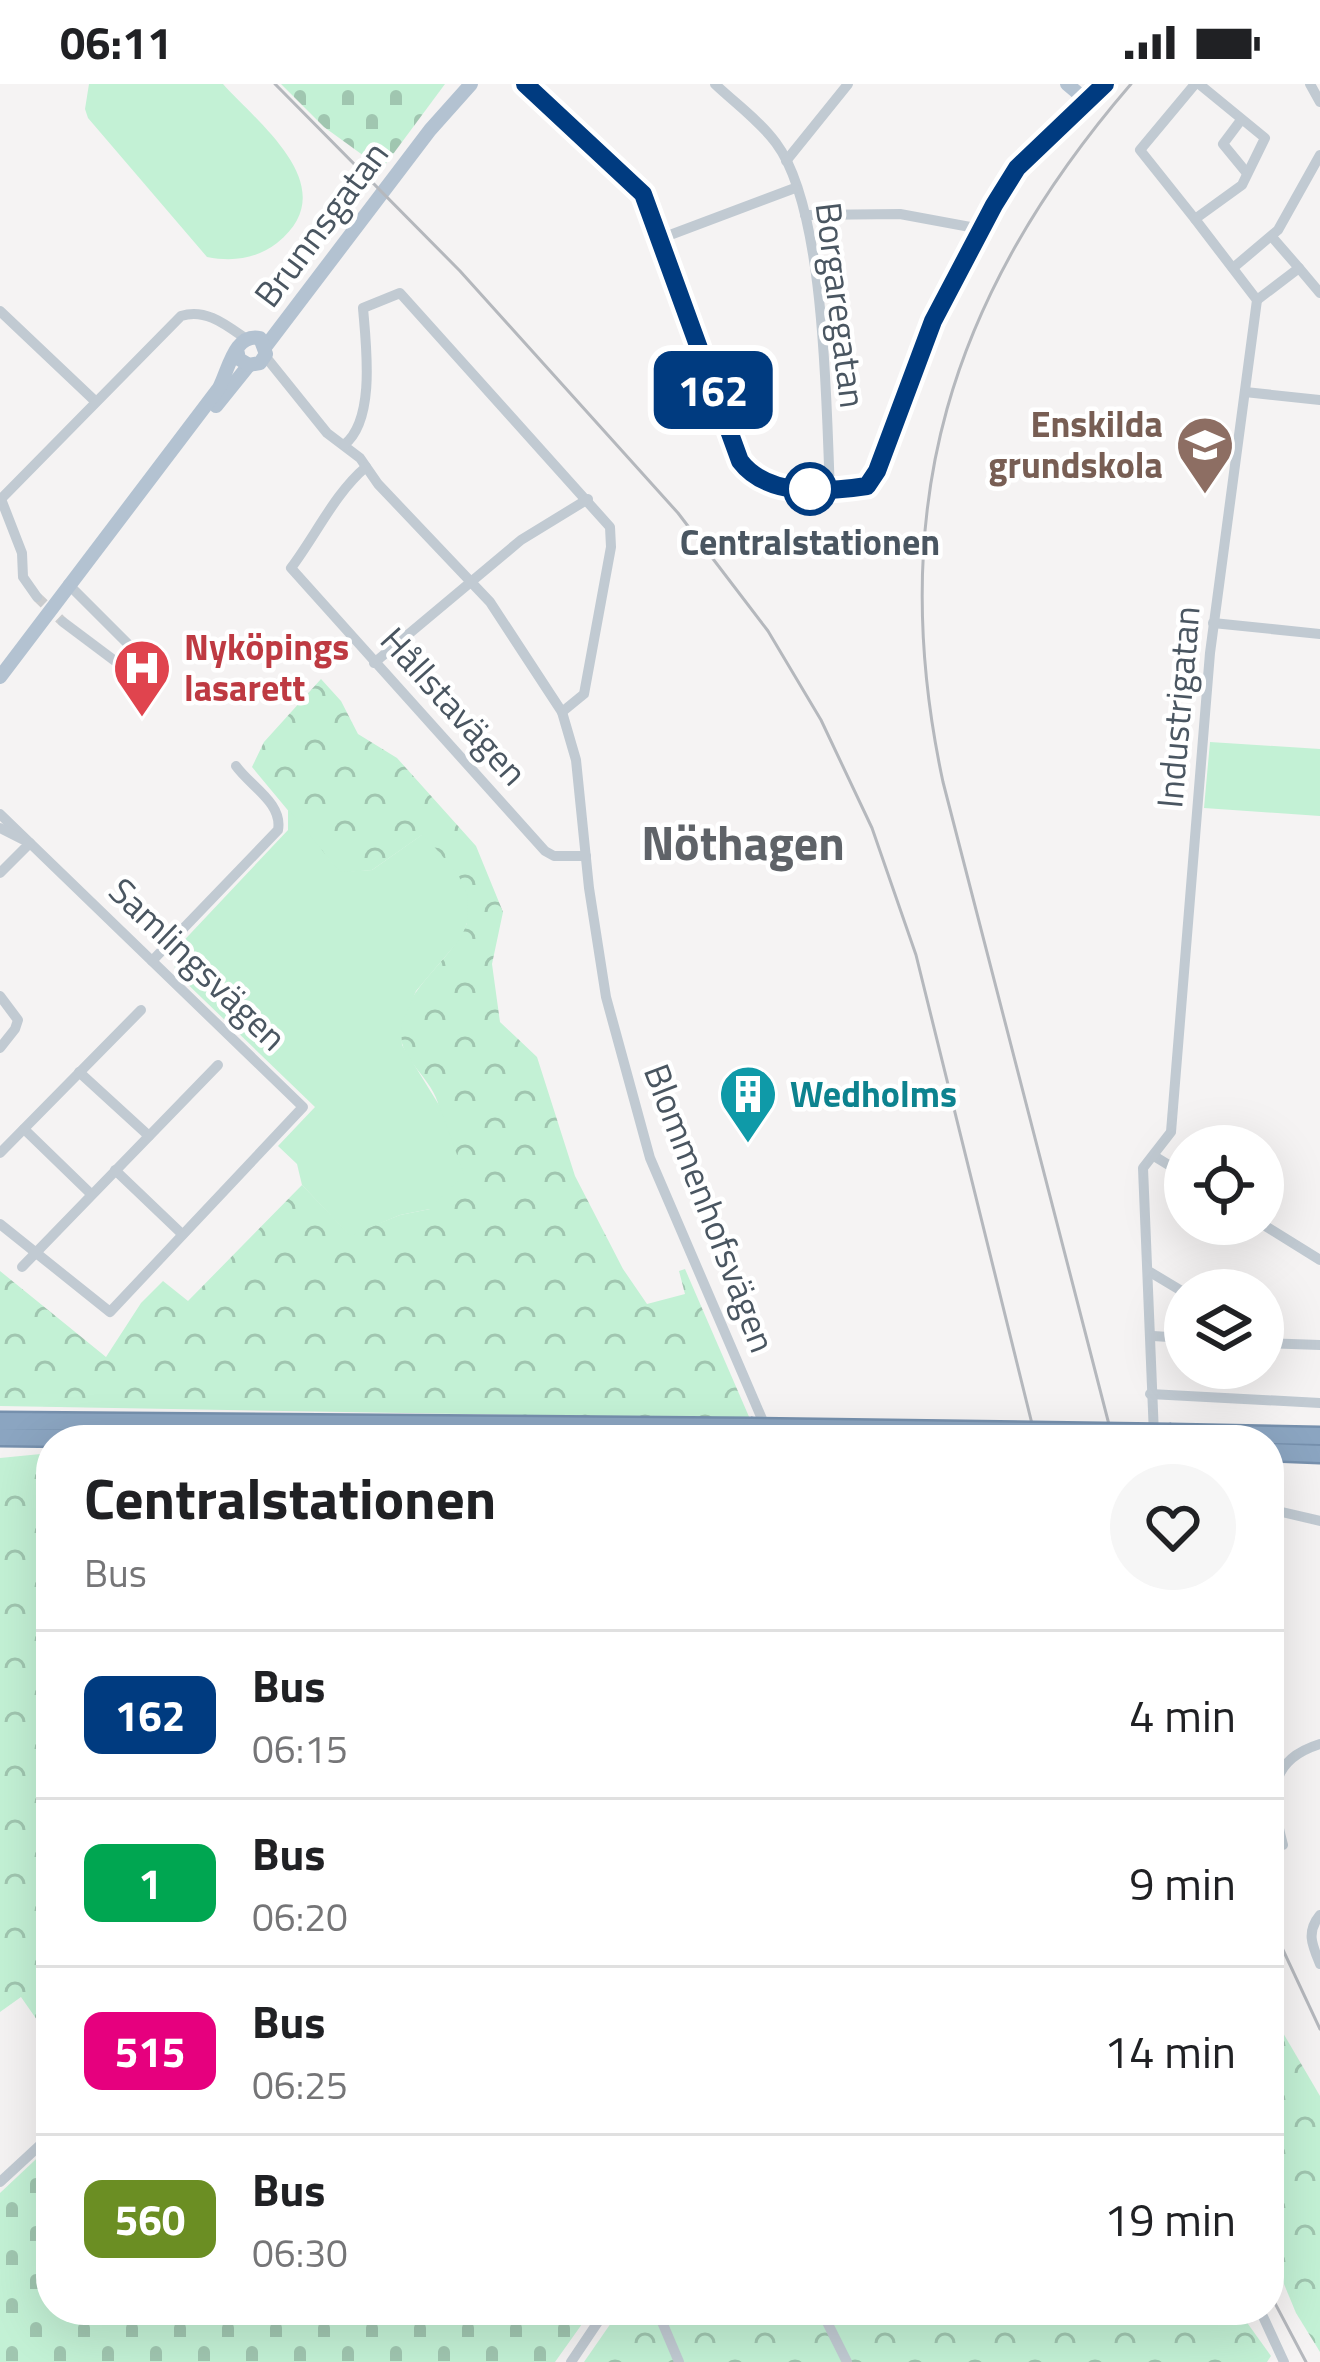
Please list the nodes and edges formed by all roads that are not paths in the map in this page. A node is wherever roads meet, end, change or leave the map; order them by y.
1 (460, 84) edge
2 (471, 84) edge
3 (525, 84) edge
4 (716, 84) edge
5 (848, 84) edge
6 (1067, 84) edge
7 (1105, 84) edge
8 (1197, 84) edge
9 (1310, 84) edge
10 (1086, 100) junction
11 (1320, 102) edge
12 (1241, 120) junction
13 (1320, 155) edge
14 (786, 161) junction
15 (1246, 172) junction
16 (795, 188) junction
17 (805, 215) junction
18 (1195, 218) junction
19 (981, 229) junction
20 (1272, 237) junction
21 (662, 238) junction
22 (1233, 268) junction
23 (1299, 268) junction
24 (1320, 292) edge
25 (1257, 300) junction
26 (0, 311) edge
27 (251, 350) junction
28 (1246, 392) junction
29 (1320, 400) edge
30 (94, 401) junction
31 (344, 446) junction
32 (366, 467) junction
33 (830, 491) junction
34 (588, 499) junction
35 (0, 500) edge
36 (15, 534) junction
37 (0, 543) edge
38 (472, 582) junction
39 (68, 584) junction
40 (37, 597) tunnel mouth
41 (63, 622) tunnel mouth
42 (1213, 623) junction
43 (1320, 634) edge
44 (374, 663) junction
45 (2, 675) edge
46 (562, 712) junction
47 (236, 766) dead end
48 (0, 814) edge
49 (0, 828) edge
50 (30, 843) junction
51 (586, 856) junction
52 (0, 873) edge
53 (152, 962) junction
54 (0, 996) edge
55 (140, 1010) dead end
56 (0, 1048) edge
57 (218, 1065) dead end
58 (80, 1072) junction
59 (24, 1129) junction
60 (148, 1136) junction
61 (0, 1153) edge
62 (1154, 1156) junction
63 (1164, 1162) edge
64 (116, 1170) junction
65 (91, 1194) junction
66 (0, 1223) edge
67 (182, 1234) junction
68 (1284, 1238) edge
69 (36, 1252) junction
70 (1320, 1260) edge
71 (22, 1267) dead end
72 (1150, 1272) junction
73 (1164, 1280) edge
74 (1153, 1336) junction
75 (1164, 1337) edge
76 (1284, 1343) edge
77 (1320, 1345) edge
78 (1150, 1394) junction
79 (1320, 1403) edge
80 (0, 1420) edge
81 (536, 1425) edge
82 (764, 1425) edge
83 (1159, 1425) edge
84 (1284, 1436) edge
85 (1320, 1436) edge
86 (0, 1437) edge
87 (36, 1437) edge
88 (36, 1438) edge
89 (0, 1448) edge
90 (1284, 1453) edge
91 (1320, 1454) edge
92 (1284, 1513) edge
93 (1320, 1521) edge
94 (1320, 1744) edge
95 (1284, 1767) edge
96 (1320, 1915) edge
97 (1320, 1964) edge
98 (36, 2149) edge
99 (0, 2182) edge
100 (596, 2325) edge
101 (663, 2325) edge
102 (828, 2325) edge
103 (1268, 2325) edge
104 (571, 2362) edge
105 (679, 2362) edge
106 (847, 2362) edge
107 (1284, 2362) edge

1 - 27 main road, Brunnsgatan
2 - 27 main road, Brunnsgatan
3 - 21 street
4 - 14 street, Borgaregatan
5 - 14 street
6 - 10 main road
7 - 10 main road
8 - 12 street
8 - 18 street
9 - 11 street
10 - 19 street
12 - 15 street
12 - 15 street
13 - 20 street
14 - 16 street, Borgaregatan
15 - 18 street
16 - 17 street, Borgaregatan
16 - 21 street
17 - 19 street
17 - 33 street, Borgaregatan
18 - 22 street
19 - 33 street
20 - 22 street
20 - 23 street
21 - 33 street
22 - 25 street
23 - 24 street
23 - 25 street
25 - 28 street, Industrigatan
26 - 30 street
27 - 30 street, Blommenhofsvägen
27 - 31 street, Blommenhofsvägen
27 - 39 main road, Brunnsgatan
28 - 29 street
28 - 42 street, Industrigatan
30 - 35 street
31 - 32 street, Blommenhofsvägen
31 - 34 street
32 - 38 street, Blommenhofsvägen
32 - 44 street, Hållstavägen
34 - 38 street
34 - 46 street
35 - 36 street
36 - 37 street
36 - 40 street
38 - 44 street
38 - 46 street, Blommenhofsvägen
39 - 41 street
39 - 45 main road, Brunnsgatan
42 - 43 street
42 - 62 street, Industrigatan
44 - 51 street, Hållstavägen
46 - 51 street, Blommenhofsvägen
47 - 53 street
48 - 50 street, Samlingsvägen
49 - 50 street, Samlingsvägen
50 - 52 street
50 - 53 street, Samlingsvägen
51 - 82 street, Blommenhofsvägen
53 - 67 street, Samlingsvägen
54 - 56 street
55 - 58 street
57 - 60 street
58 - 59 street
58 - 60 street
59 - 61 street
59 - 65 street
60 - 64 street
62 - 63 street
62 - 72 street, Industrigatan
64 - 65 street
64 - 67 street
65 - 69 street
66 - 69 street
67 - 69 street
68 - 70 street
69 - 71 street
72 - 73 street
72 - 74 street, Industrigatan
74 - 75 street
74 - 78 street, Industrigatan
76 - 77 street
78 - 79 street
78 - 83 street, Industrigatan
80 - 81 highway, bridge
84 - 85 highway
86 - 87 highway
88 - 89 highway
90 - 91 highway
92 - 93 street
94 - 95 street
96 - 97 street
98 - 99 street
100 - 104 street
101 - 105 street
102 - 106 street
103 - 107 street

